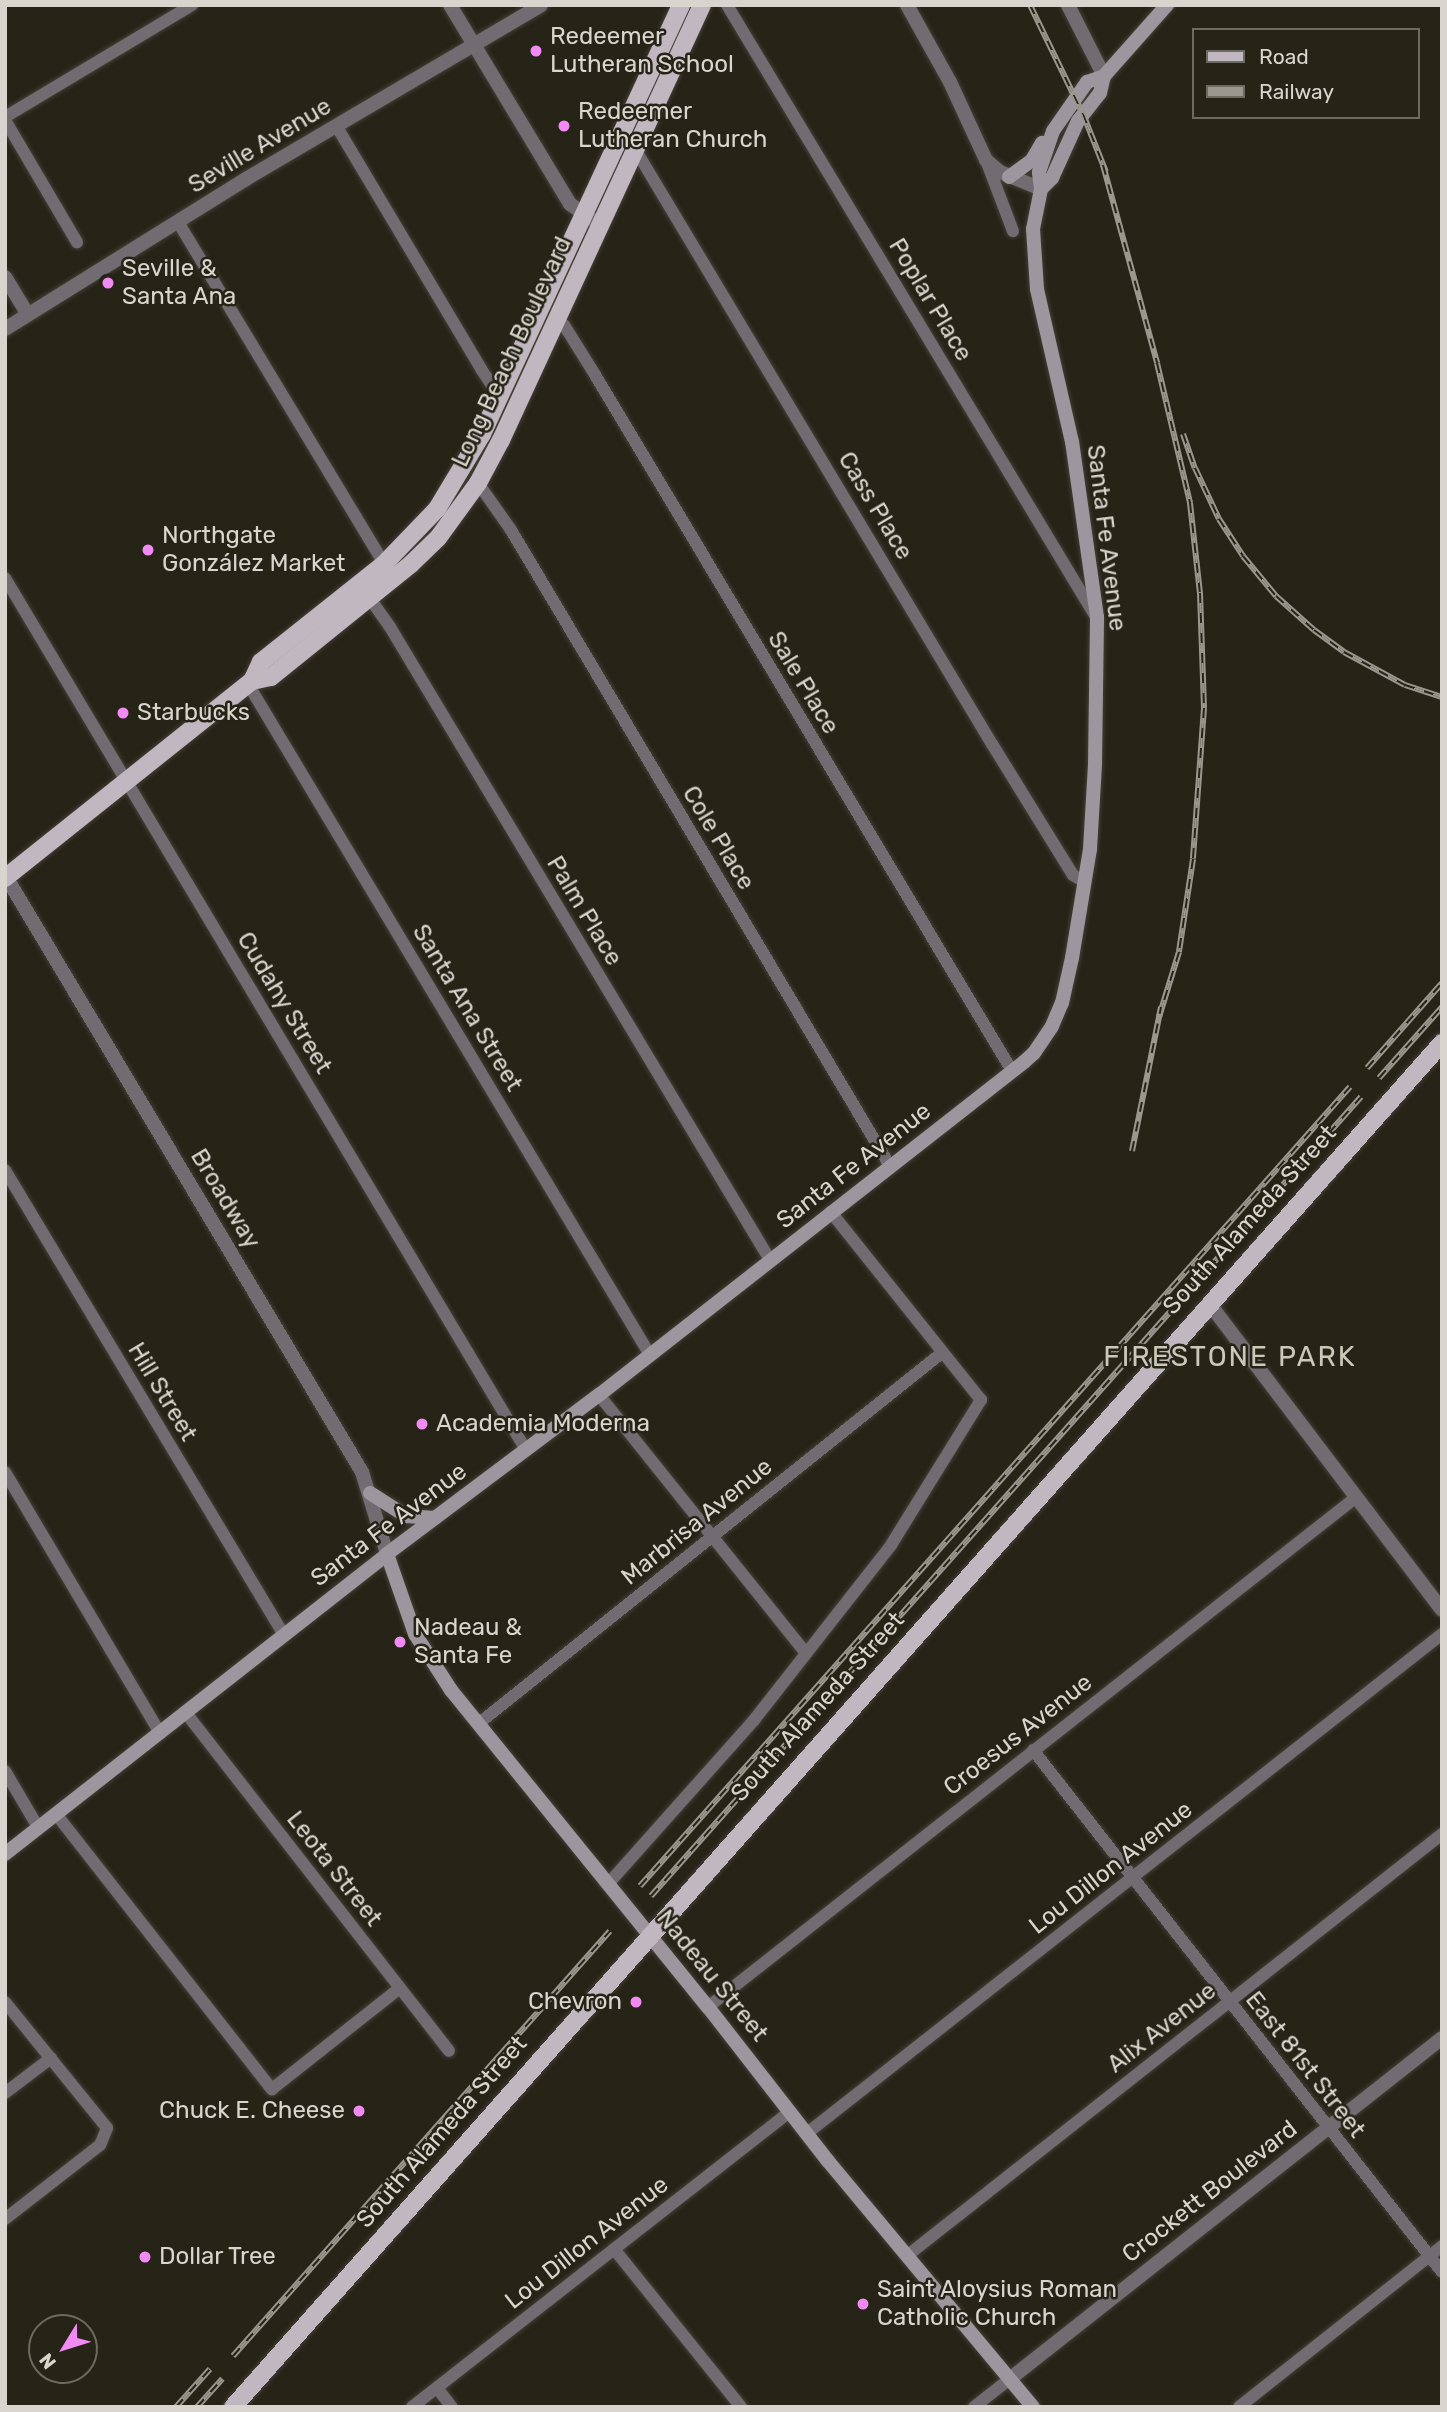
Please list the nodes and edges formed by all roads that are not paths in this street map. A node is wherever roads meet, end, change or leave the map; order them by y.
1 (192, 5) edge
2 (450, 5) edge
3 (541, 5) edge
4 (681, 5) edge
5 (702, 5) edge
6 (727, 5) edge
7 (907, 5) edge
8 (1068, 5) edge
9 (1167, 5) edge
10 (474, 45) junction
11 (1104, 76) junction
12 (5, 118) edge
13 (337, 127) junction
14 (1053, 131) junction
15 (635, 149) junction
16 (986, 160) junction
17 (1009, 177) junction
18 (1041, 190) junction
19 (593, 219) junction
20 (178, 222) junction
21 (1013, 231) dead end
22 (76, 242) dead end
23 (5, 277) edge
24 (27, 313) junction
25 (556, 320) junction
26 (5, 329) edge
27 (502, 391) junction
28 (478, 483) junction
29 (389, 571) junction
30 (5, 578) edge
31 (364, 592) junction
32 (1097, 617) junction
33 (250, 682) junction
34 (125, 779) junction
35 (6, 877) edge
36 (1083, 881) junction
37 (1442, 1043) edge
38 (1012, 1071) junction
39 (890, 1166) junction
40 (5, 1170) edge
41 (831, 1212) junction
42 (770, 1260) junction
43 (1209, 1303) junction
44 (943, 1352) junction
45 (650, 1355) junction
46 (599, 1395) junction
47 (526, 1450) junction
48 (5, 1472) edge
49 (370, 1493) junction
50 (1355, 1499) junction
51 (435, 1518) junction
52 (714, 1535) junction
53 (387, 1554) junction
54 (1441, 1608) edge
55 (1442, 1634) edge
56 (284, 1635) junction
57 (806, 1653) junction
58 (186, 1713) junction
59 (478, 1724) junction
60 (160, 1733) junction
61 (1033, 1750) junction
62 (5, 1771) edge
63 (56, 1814) junction
64 (38, 1828) junction
65 (1442, 1835) edge
66 (5, 1854) edge
67 (1133, 1878) junction
68 (608, 1884) junction
69 (649, 1935) junction
70 (400, 1988) junction
71 (5, 2002) edge
72 (1228, 2003) junction
73 (708, 2007) junction
74 (1442, 2038) edge
75 (449, 2051) dead end
76 (51, 2058) junction
77 (5, 2093) edge
78 (789, 2112) junction
79 (1328, 2128) junction
80 (806, 2134) junction
81 (5, 2220) edge
82 (1442, 2246) edge
83 (614, 2249) junction
84 (908, 2255) junction
85 (1429, 2256) junction
86 (1442, 2272) edge
87 (1011, 2378) junction
88 (437, 2388) junction
89 (233, 2407) edge
90 (412, 2407) edge
91 (452, 2407) edge
92 (741, 2407) edge
93 (974, 2407) edge
94 (1033, 2407) edge
95 (1239, 2407) edge

1 - 12 street
2 - 10 street
3 - 10 street, Seville Avenue
4 - 19 main road, Long Beach Boulevard
5 - 15 main road, Long Beach Boulevard
6 - 32 street, Poplar Place
7 - 16 street
8 - 11 street
9 - 11 main road, Santa Fe Avenue
10 - 13 street, Seville Avenue
10 - 19 street
11 - 14 main road, Santa Fe Avenue
11 - 18 main road, Santa Fe Avenue
12 - 22 street
13 - 20 street, Seville Avenue
13 - 27 street
14 - 17 main road
14 - 18 main road, Santa Fe Avenue
15 - 19 main road, Long Beach Boulevard
15 - 36 street, Cass Place
16 - 17 street
16 - 21 street
17 - 18 street
18 - 32 main road, Santa Fe Avenue
19 - 25 main road, Long Beach Boulevard
19 - 27 main road, Long Beach Boulevard
20 - 24 street, Seville Avenue
20 - 29 street
23 - 24 street
24 - 26 street, Seville Avenue
25 - 28 main road, Long Beach Boulevard
25 - 38 street, Sale Place
27 - 29 main road, Long Beach Boulevard
28 - 29 main road, Long Beach Boulevard
28 - 39 street, Cole Place
29 - 31 main road, Long Beach Boulevard
30 - 34 street, Cudahy Street
31 - 33 main road, Long Beach Boulevard
31 - 42 street, Palm Place
32 - 36 main road, Santa Fe Avenue
33 - 34 main road, Long Beach Boulevard
33 - 45 street, Santa Ana Street
34 - 35 main road, Long Beach Boulevard
34 - 47 street, Cudahy Street
35 - 49 street, Broadway
36 - 38 main road, Santa Fe Avenue
37 - 43 main road, South Alameda Street
38 - 39 main road, Santa Fe Avenue
39 - 41 main road, Santa Fe Avenue
40 - 56 street, Hill Street
41 - 42 main road, Santa Fe Avenue
41 - 44 street
42 - 45 main road, Santa Fe Avenue
43 - 50 street
43 - 69 main road, South Alameda Street
44 - 52 street, Marbrisa Avenue
44 - 57 street, South Alameda Street
45 - 46 main road, Santa Fe Avenue
46 - 47 main road, Santa Fe Avenue
46 - 52 street
47 - 51 main road, Santa Fe Avenue
48 - 60 street
49 - 51 main road
49 - 53 street, Broadway
50 - 54 street
50 - 61 street, Croesus Avenue
51 - 53 main road, Santa Fe Avenue
52 - 57 street
52 - 59 street, Marbrisa Avenue
53 - 56 main road, Santa Fe Avenue
53 - 59 main road, Nadeau Street
55 - 67 street, Lou Dillon Avenue
56 - 58 main road, Santa Fe Avenue
57 - 68 street, South Alameda Street
58 - 60 main road, Santa Fe Avenue
58 - 70 street, Leota Street
59 - 68 main road, Nadeau Street
60 - 63 main road, Santa Fe Avenue
61 - 67 street, East 81st Street
61 - 73 street, Croesus Avenue
62 - 64 street
63 - 64 main road, Santa Fe Avenue
63 - 70 street
64 - 66 main road, Santa Fe Avenue
65 - 72 street, Alix Avenue
67 - 72 street, East 81st Street
67 - 80 street, Lou Dillon Avenue
68 - 69 main road, Nadeau Street
69 - 73 main road, Nadeau Street
69 - 89 main road, South Alameda Street
70 - 75 street, Leota Street
71 - 76 street
72 - 79 street, East 81st Street
72 - 84 street, Alix Avenue
73 - 78 main road, Nadeau Street
74 - 79 street, Crockett Boulevard
76 - 77 street
76 - 81 street
78 - 80 main road, Nadeau Street
78 - 83 street, Lou Dillon Avenue
79 - 85 street, East 81st Street
79 - 87 street, Crockett Boulevard
80 - 84 main road, Nadeau Street
82 - 85 street
83 - 88 street, Lou Dillon Avenue
83 - 92 street
84 - 87 main road, Nadeau Street
85 - 86 street, East 81st Street
85 - 95 street
87 - 93 street, Crockett Boulevard
87 - 94 main road, Nadeau Street
88 - 90 street, Lou Dillon Avenue
88 - 91 street

